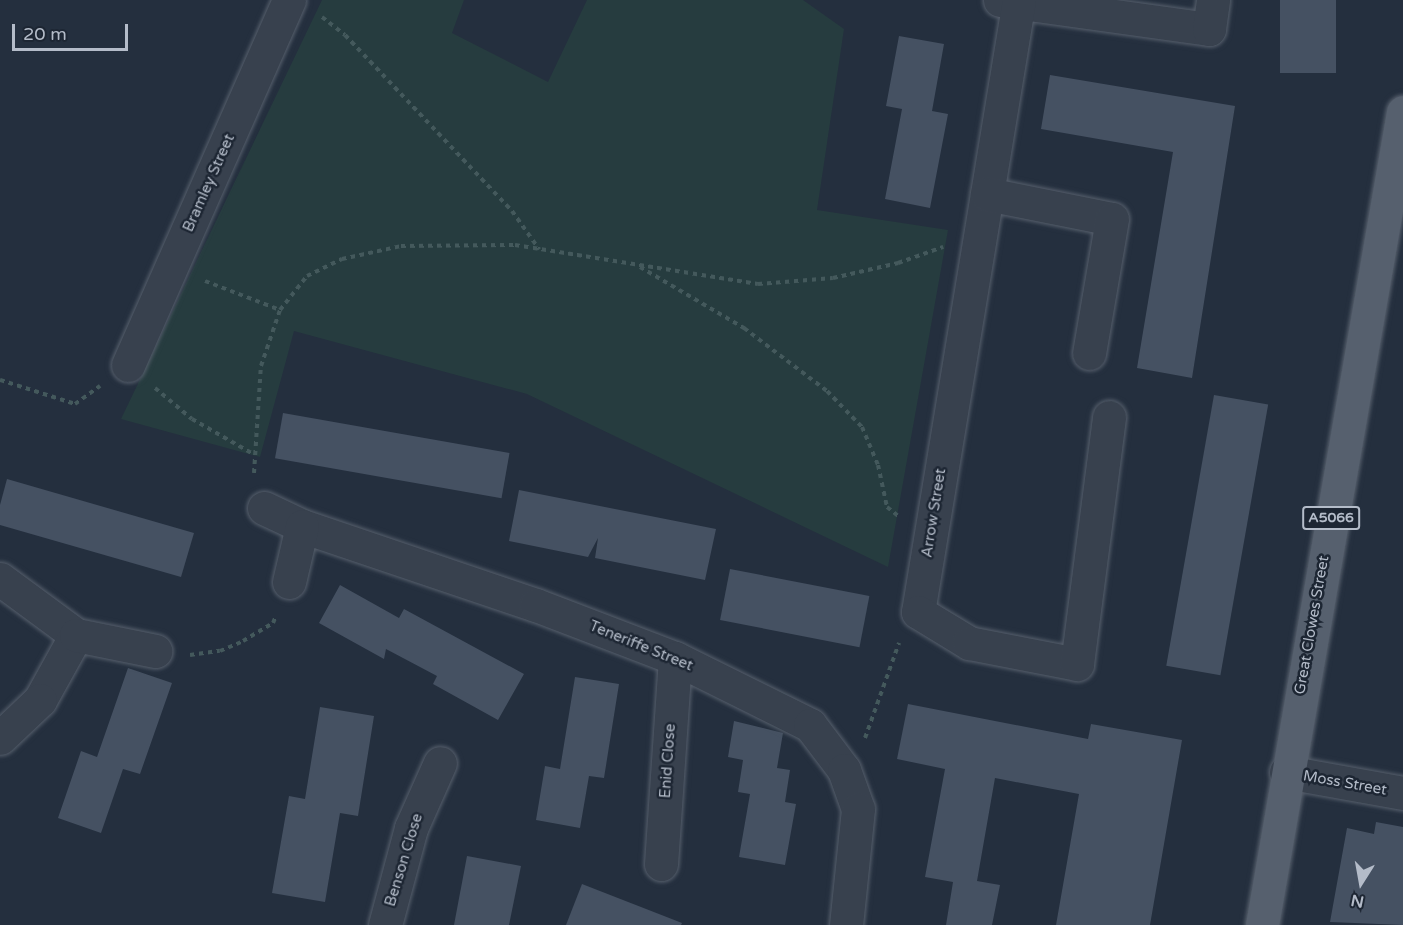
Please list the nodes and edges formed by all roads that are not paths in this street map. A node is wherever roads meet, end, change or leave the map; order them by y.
1 (1213, 0) edge
2 (1013, 1) edge
3 (302, 6) edge
4 (1403, 112) edge
5 (987, 194) junction
6 (1089, 353) dead end
7 (128, 365) road end
8 (1109, 417) dead end
9 (264, 508) road end
10 (302, 526) junction
11 (0, 579) edge
12 (289, 582) road end
13 (76, 635) junction
14 (155, 651) road end
15 (675, 658) junction
16 (0, 738) edge
17 (440, 763) dead end
18 (1286, 772) junction
19 (1403, 793) edge
20 (662, 864) dead end
21 (385, 925) edge
22 (846, 925) edge
23 (1262, 925) edge

1 - 2 street
2 - 5 street, Arrow Street
3 - 7 street, Bramley Street
4 - 18 main road, Great Clowes Street / A5066
5 - 6 street
5 - 8 street, Arrow Street
9 - 10 street, Teneriffe Street
10 - 12 street
10 - 15 street, Teneriffe Street
11 - 13 street
13 - 14 street
13 - 16 street
15 - 20 street, Enid Close
15 - 22 street, Teneriffe Street
17 - 21 street, Benson Close
18 - 19 street, Moss Street
18 - 23 main road, Great Clowes Street / A5066

